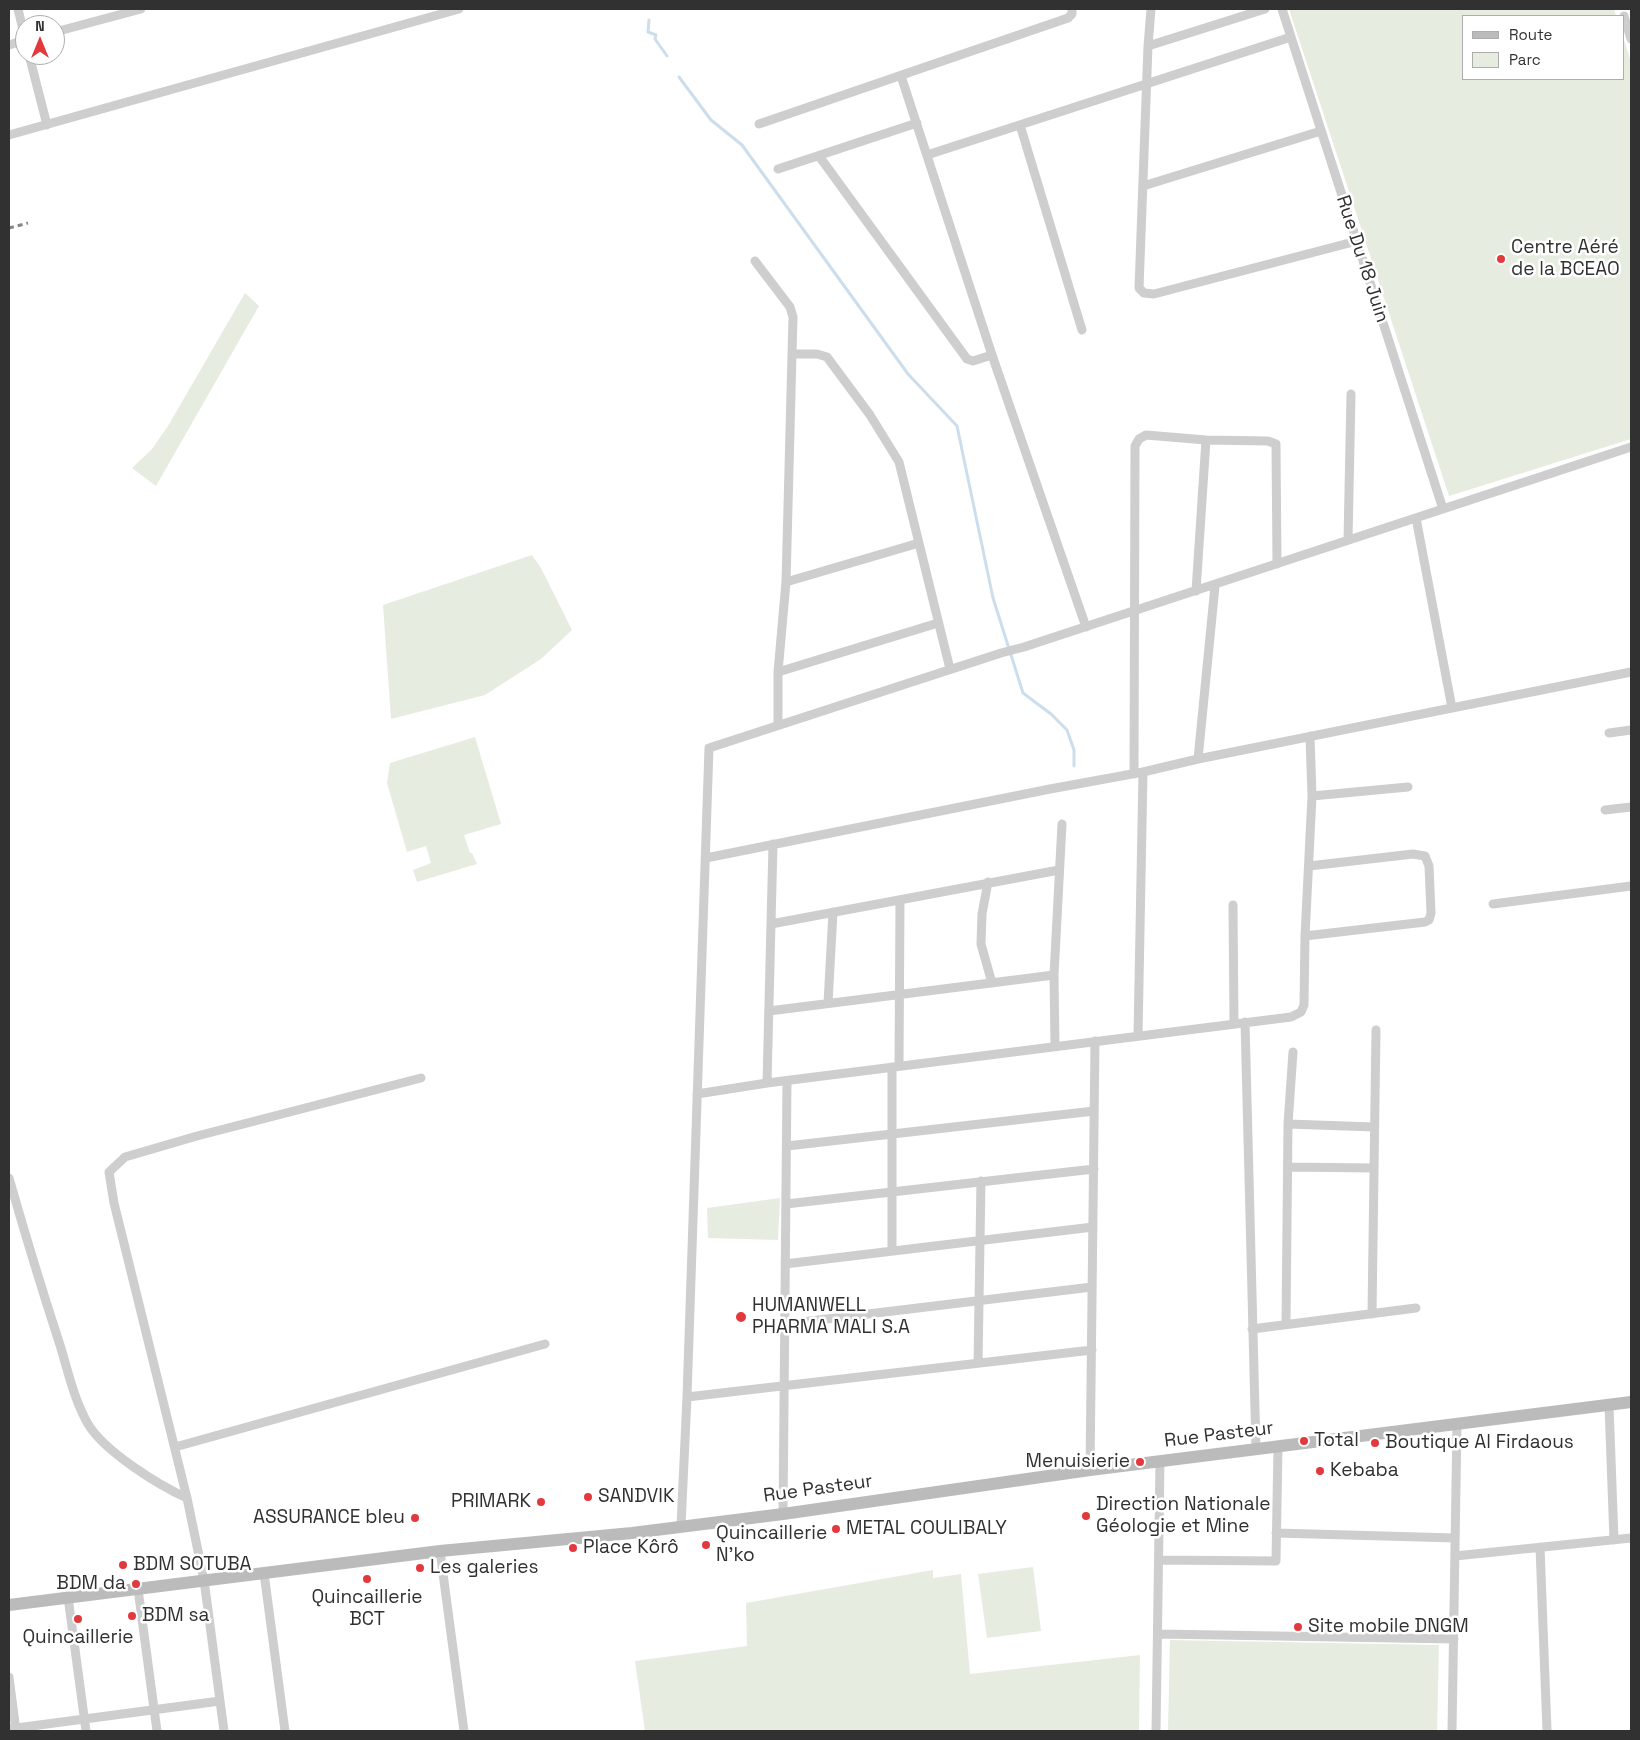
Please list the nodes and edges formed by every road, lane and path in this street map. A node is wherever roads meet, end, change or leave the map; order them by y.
1 (142, 9) edge
2 (459, 9) edge
3 (1072, 9) edge
4 (1151, 9) edge
5 (1265, 9) edge
6 (1282, 9) edge
7 (1625, 19) edge
8 (65, 29) edge
9 (1291, 36) junction
10 (1631, 39) edge
11 (1148, 46) junction
12 (32, 65) edge
13 (901, 76) junction
14 (1147, 84) junction
15 (917, 123) junction
16 (759, 124) dead end
17 (47, 125) junction
18 (1020, 125) junction
19 (1321, 131) junction
20 (9, 135) edge
21 (927, 155) junction
22 (819, 156) junction
23 (778, 169) dead end
24 (1143, 186) junction
25 (1357, 241) junction
26 (755, 261) dead end
27 (1082, 330) dead end
28 (792, 354) junction
29 (992, 355) junction
30 (1350, 394) dead end
31 (1206, 440) junction
32 (1631, 446) edge
33 (1443, 509) junction
34 (1416, 518) junction
35 (1348, 540) junction
36 (919, 543) junction
37 (1277, 564) junction
38 (786, 582) junction
39 (1214, 586) junction
40 (1196, 591) junction
41 (1134, 611) junction
42 (938, 623) junction
43 (1086, 627) junction
44 (950, 669) junction
45 (778, 672) junction
46 (1631, 672) edge
47 (1452, 708) junction
48 (778, 725) junction
49 (1631, 730) edge
50 (1610, 733) dead end
51 (1310, 736) junction
52 (1198, 759) junction
53 (1139, 773) junction
54 (1408, 787) dead end
55 (1312, 796) junction
56 (1631, 807) edge
57 (1604, 810) dead end
58 (1062, 824) dead end
59 (773, 844) junction
60 (706, 858) junction
61 (1309, 866) junction
62 (1059, 870) junction
63 (988, 882) junction
64 (1631, 886) edge
65 (900, 900) junction
66 (1493, 904) dead end
67 (1233, 905) dead end
68 (833, 912) junction
69 (771, 924) junction
70 (1305, 936) junction
71 (1054, 975) junction
72 (992, 983) junction
73 (900, 994) junction
74 (828, 1003) junction
75 (769, 1011) junction
76 (1245, 1022) junction
77 (1234, 1023) junction
78 (1376, 1030) dead end
79 (1138, 1036) junction
80 (1095, 1041) junction
81 (1055, 1046) junction
82 (1293, 1052) dead end
83 (896, 1067) junction
84 (421, 1078) dead end
85 (787, 1081) junction
86 (767, 1083) junction
87 (697, 1094) junction
88 (1094, 1111) junction
89 (1288, 1124) junction
90 (1374, 1127) junction
91 (893, 1133) junction
92 (786, 1146) junction
93 (1288, 1167) junction
94 (1374, 1168) junction
95 (1094, 1169) junction
96 (9, 1178) edge
97 (981, 1181) junction
98 (892, 1192) junction
99 (786, 1204) junction
100 (1093, 1227) junction
101 (980, 1240) junction
102 (892, 1251) junction
103 (786, 1264) junction
104 (1092, 1287) junction
105 (979, 1301) junction
106 (1416, 1308) dead end
107 (1372, 1314) junction
108 (785, 1324) junction
109 (1286, 1324) junction
110 (1252, 1328) junction
111 (545, 1344) dead end
112 (1092, 1350) junction
113 (978, 1363) junction
114 (784, 1386) junction
115 (687, 1397) junction
116 (1631, 1402) edge
117 (1609, 1405) junction
118 (1457, 1424) junction
119 (1278, 1446) junction
120 (175, 1447) junction
121 (1256, 1449) junction
122 (1160, 1461) junction
123 (1090, 1470) junction
124 (187, 1498) junction
125 (783, 1514) junction
126 (681, 1526) junction
127 (1276, 1533) junction
128 (1455, 1538) junction
129 (1631, 1538) edge
130 (1614, 1540) junction
131 (1540, 1547) junction
132 (440, 1551) junction
133 (1455, 1556) junction
134 (1159, 1560) junction
135 (264, 1573) junction
136 (204, 1580) junction
137 (138, 1589) junction
138 (68, 1597) junction
139 (9, 1605) edge
140 (1158, 1634) junction
141 (1454, 1639) junction
142 (9, 1677) edge
143 (220, 1700) junction
144 (154, 1709) junction
145 (84, 1719) junction
146 (13, 1729) edge
147 (86, 1731) edge
148 (157, 1731) edge
149 (224, 1731) edge
150 (285, 1731) edge
151 (464, 1731) edge
152 (1156, 1731) edge
153 (1452, 1731) edge
154 (1547, 1731) edge

1 - 8 street
2 - 17 street
3 - 13 street
4 - 11 street
5 - 11 street
6 - 9 street, Rue Du 18 Juin
7 - 10 street
9 - 14 street
9 - 19 street, Rue Du 18 Juin
11 - 14 street
12 - 17 street
13 - 15 street
13 - 16 street
14 - 18 street
14 - 24 street
15 - 21 street
15 - 22 street
17 - 20 street
18 - 21 street
18 - 27 street
19 - 24 street
19 - 25 street, Rue Du 18 Juin
21 - 29 street
22 - 23 street
22 - 29 street
24 - 25 street
25 - 33 street, Rue Du 18 Juin
26 - 28 street
28 - 36 street
28 - 38 street
29 - 43 street
30 - 35 street
31 - 37 street
31 - 40 street
31 - 41 street
32 - 33 street
33 - 34 street
34 - 35 street
34 - 47 street
35 - 37 street
36 - 38 street
36 - 42 street
37 - 39 street
38 - 45 street
39 - 40 street
39 - 52 street
40 - 41 street
41 - 43 street
41 - 53 street
42 - 44 street
42 - 45 street
43 - 44 street
44 - 48 street
45 - 48 street
46 - 47 street
47 - 51 street
48 - 60 street
49 - 50 street
51 - 52 street
51 - 55 street
52 - 53 street
53 - 59 street
53 - 79 street
54 - 55 street
55 - 61 street
56 - 57 street
58 - 62 street
59 - 60 street
59 - 69 street
60 - 87 street
61 - 70 street
61 - 70 street
62 - 63 street
62 - 71 street
63 - 65 street
63 - 72 street
64 - 66 street
65 - 68 street
65 - 73 street
67 - 77 street
68 - 69 street
68 - 74 street
69 - 75 street
70 - 76 street
71 - 72 street
71 - 81 street
72 - 73 street
73 - 74 street
73 - 83 street
74 - 75 street
75 - 86 street
76 - 77 street
76 - 110 street
77 - 79 street
78 - 90 street
79 - 80 street
80 - 81 street
80 - 88 street
81 - 83 street
82 - 89 street
83 - 85 street
83 - 91 street
84 - 120 street
85 - 86 street
85 - 92 street
86 - 87 street
87 - 115 street
88 - 91 street
88 - 95 street
89 - 90 street
89 - 93 street
90 - 94 street
91 - 92 street
91 - 98 street
92 - 99 street
93 - 94 street
93 - 109 street
94 - 107 street
95 - 97 street
95 - 100 street
96 - 124 street
97 - 98 street
97 - 101 street
98 - 99 street
98 - 102 street
99 - 103 street
100 - 101 street
100 - 104 street
101 - 102 street
101 - 105 street
102 - 103 street
103 - 108 street
104 - 105 street
104 - 112 street
105 - 108 street
105 - 113 street
106 - 107 street
107 - 109 street
108 - 114 street
109 - 110 street
110 - 121 street
111 - 120 street
112 - 113 street
112 - 123 street
113 - 114 street
114 - 115 street
114 - 125 street
115 - 126 street
116 - 117 main road, Rue Pasteur
117 - 118 main road, Rue Pasteur
117 - 130 street
118 - 119 main road, Rue Pasteur
118 - 128 street
119 - 121 main road, Rue Pasteur
119 - 127 street
120 - 124 street
121 - 122 main road, Rue Pasteur
122 - 123 main road, Rue Pasteur
122 - 134 street
123 - 125 main road, Rue Pasteur
124 - 136 street
125 - 126 main road, Rue Pasteur
126 - 132 main road, Rue Pasteur
127 - 128 street
127 - 134 street
128 - 133 street
129 - 130 street
130 - 131 street
131 - 133 street
131 - 154 street
132 - 135 main road, Rue Pasteur
132 - 151 street
133 - 141 street
134 - 140 street
135 - 136 main road, Rue Pasteur
135 - 150 street
136 - 137 main road, Rue Pasteur
136 - 143 street
137 - 138 main road, Rue Pasteur
137 - 144 street
138 - 139 main road, Rue Pasteur
138 - 145 street
140 - 141 street
140 - 152 street
141 - 153 street
142 - 146 street
143 - 144 street
143 - 149 street
144 - 145 street
144 - 148 street
145 - 146 street
145 - 147 street

